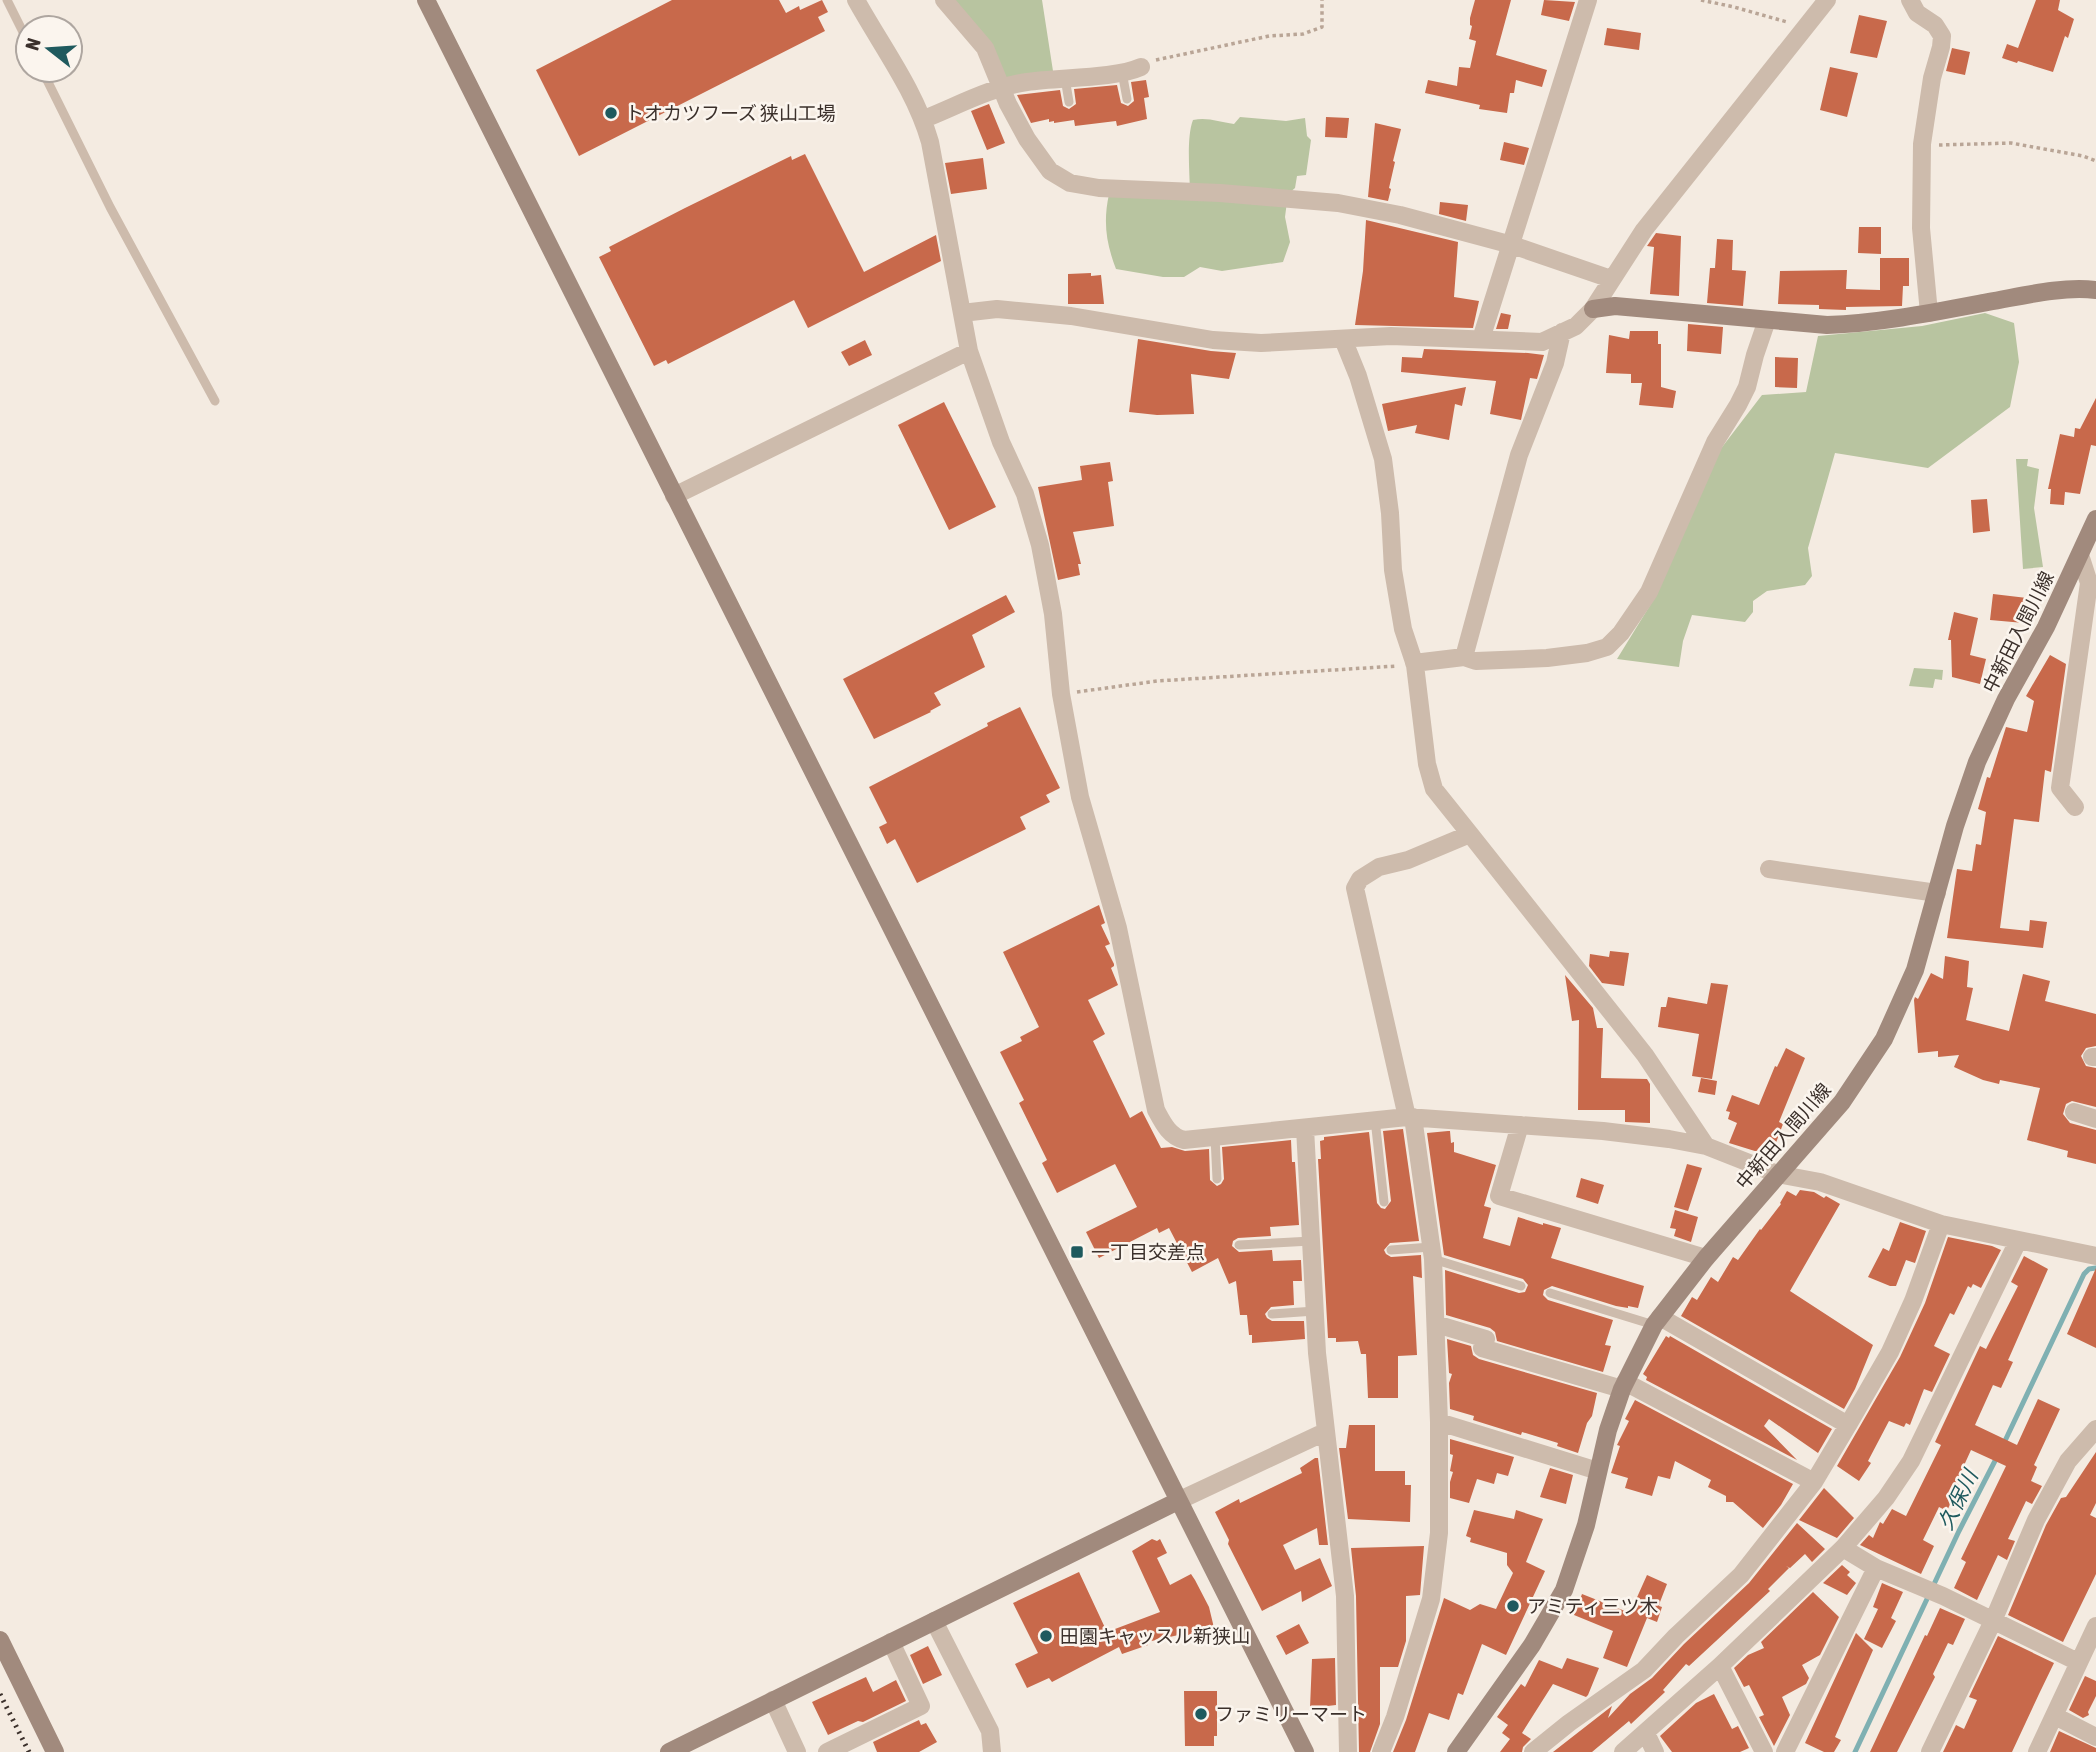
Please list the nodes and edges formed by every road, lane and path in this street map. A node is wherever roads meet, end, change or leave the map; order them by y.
1 (426, 0) edge
2 (856, 0) edge
3 (944, 0) edge
4 (1322, 0) edge
5 (1588, 0) edge
6 (1702, 0) edge
7 (1827, 0) edge
8 (1910, 0) edge
9 (1804, 26) junction
10 (1141, 67) joint
11 (1122, 72) junction
12 (1065, 78) junction
13 (49, 84) edge
14 (1001, 87) junction
15 (1127, 99) dead end
16 (1069, 102) dead end
17 (924, 120) junction
18 (1922, 144) junction
19 (2096, 161) edge
20 (1512, 245) junction
21 (1611, 279) junction
22 (2096, 290) edge
23 (1593, 309) junction
24 (962, 313) junction
25 (1929, 313) junction
26 (1768, 320) junction
27 (1562, 332) junction
28 (1343, 339) junction
29 (1481, 339) junction
30 (969, 351) junction
31 (215, 401) dead end
32 (674, 496) junction
33 (2096, 519) edge
34 (2080, 555) junction
35 (1465, 657) junction
36 (1414, 664) junction
37 (1061, 694) junction
38 (2074, 807) dead end
39 (1470, 834) junction
40 (1769, 869) dead end
41 (1937, 893) junction
42 (2074, 1112) dead end
43 (1410, 1117) junction
44 (1375, 1119) junction
45 (2096, 1119) edge
46 (1520, 1125) junction
47 (1305, 1128) junction
48 (1215, 1137) junction
49 (1706, 1146) junction
50 (1777, 1174) junction
51 (1217, 1179) dead end
52 (1384, 1202) dead end
53 (1941, 1224) junction
54 (1311, 1241) junction
55 (2018, 1241) junction
56 (1239, 1245) dead end
57 (1391, 1250) dead end
58 (1432, 1253) junction
59 (2096, 1255) edge
60 (1706, 1258) junction
61 (1521, 1286) dead end
62 (1550, 1293) dead end
63 (1315, 1311) junction
64 (1272, 1314) dead end
65 (1657, 1321) junction
66 (1436, 1324) junction
67 (1624, 1386) junction
68 (1439, 1422) junction
69 (1847, 1425) junction
70 (2096, 1429) edge
71 (1325, 1432) junction
72 (1598, 1471) junction
73 (1814, 1482) junction
74 (1178, 1501) junction
75 (1843, 1548) junction
76 (1876, 1568) junction
77 (934, 1621) junction
78 (1993, 1621) junction
79 (2096, 1626) edge
80 (0, 1640) edge
81 (891, 1642) junction
82 (2078, 1662) junction
83 (1720, 1666) junction
84 (773, 1700) junction
85 (2055, 1716) junction
86 (1646, 1733) junction
87 (2096, 1737) edge
88 (55, 1752) edge
89 (669, 1752) edge
90 (797, 1752) edge
91 (827, 1752) edge
92 (992, 1752) edge
93 (1305, 1752) edge
94 (1348, 1752) edge
95 (1381, 1752) edge
96 (1456, 1752) edge
97 (1533, 1752) edge
98 (1623, 1752) edge
99 (1655, 1752) edge
100 (1764, 1752) edge
101 (1785, 1752) edge
102 (1930, 1752) edge
103 (2037, 1752) edge

1 - 32 street
2 - 17 street
3 - 14 street
4 - 10 path
5 - 20 street
6 - 9 path
7 - 9 street
8 - 18 street
9 - 21 street
10 - 11 street
11 - 12 street
11 - 15 lane
12 - 14 street
12 - 16 lane
13 - 31 lane
14 - 17 street
14 - 20 street
17 - 24 street
18 - 19 path
18 - 25 street
20 - 21 street
20 - 29 street
21 - 23 street
22 - 25 street
23 - 26 street
23 - 27 street
24 - 28 street
24 - 30 street
25 - 26 street
26 - 35 street
27 - 29 street
27 - 35 street
28 - 29 street
28 - 36 street
30 - 32 street
30 - 37 street
32 - 74 street
33 - 34 street, 中新田入間川線
34 - 38 street
34 - 41 street, 中新田入間川線
35 - 36 street
36 - 37 path
36 - 39 street
37 - 48 street
39 - 43 street
39 - 49 street
40 - 41 street
41 - 50 street, 中新田入間川線
42 - 45 street
43 - 44 street
43 - 46 street
43 - 58 street
44 - 47 street
44 - 52 lane
46 - 49 street
46 - 60 street
47 - 48 street
47 - 54 street
48 - 51 lane
49 - 50 street
50 - 53 street
50 - 60 street, 中新田入間川線
53 - 55 street
53 - 69 street
54 - 56 lane
54 - 63 street
55 - 59 street
55 - 75 street
57 - 58 lane
58 - 61 lane
58 - 66 street
60 - 65 street, 中新田入間川線
62 - 65 lane
63 - 64 lane
63 - 71 street
65 - 67 street, 中新田入間川線
65 - 69 street
66 - 67 street
66 - 68 street
67 - 72 street, 中新田入間川線
67 - 73 street
68 - 72 street
68 - 95 street
69 - 73 street
70 - 78 street
71 - 74 street
71 - 94 street
72 - 96 street, 中新田入間川線
73 - 97 street
74 - 77 street
74 - 93 street
75 - 76 street
75 - 83 street
76 - 78 street
76 - 101 street
77 - 81 street
77 - 92 street
78 - 82 street
78 - 102 street
79 - 82 street
80 - 88 street
81 - 84 street
81 - 91 street
82 - 85 street
83 - 86 street
83 - 100 street
84 - 89 street
84 - 90 street
85 - 87 street
85 - 103 street
86 - 98 street
86 - 99 street

